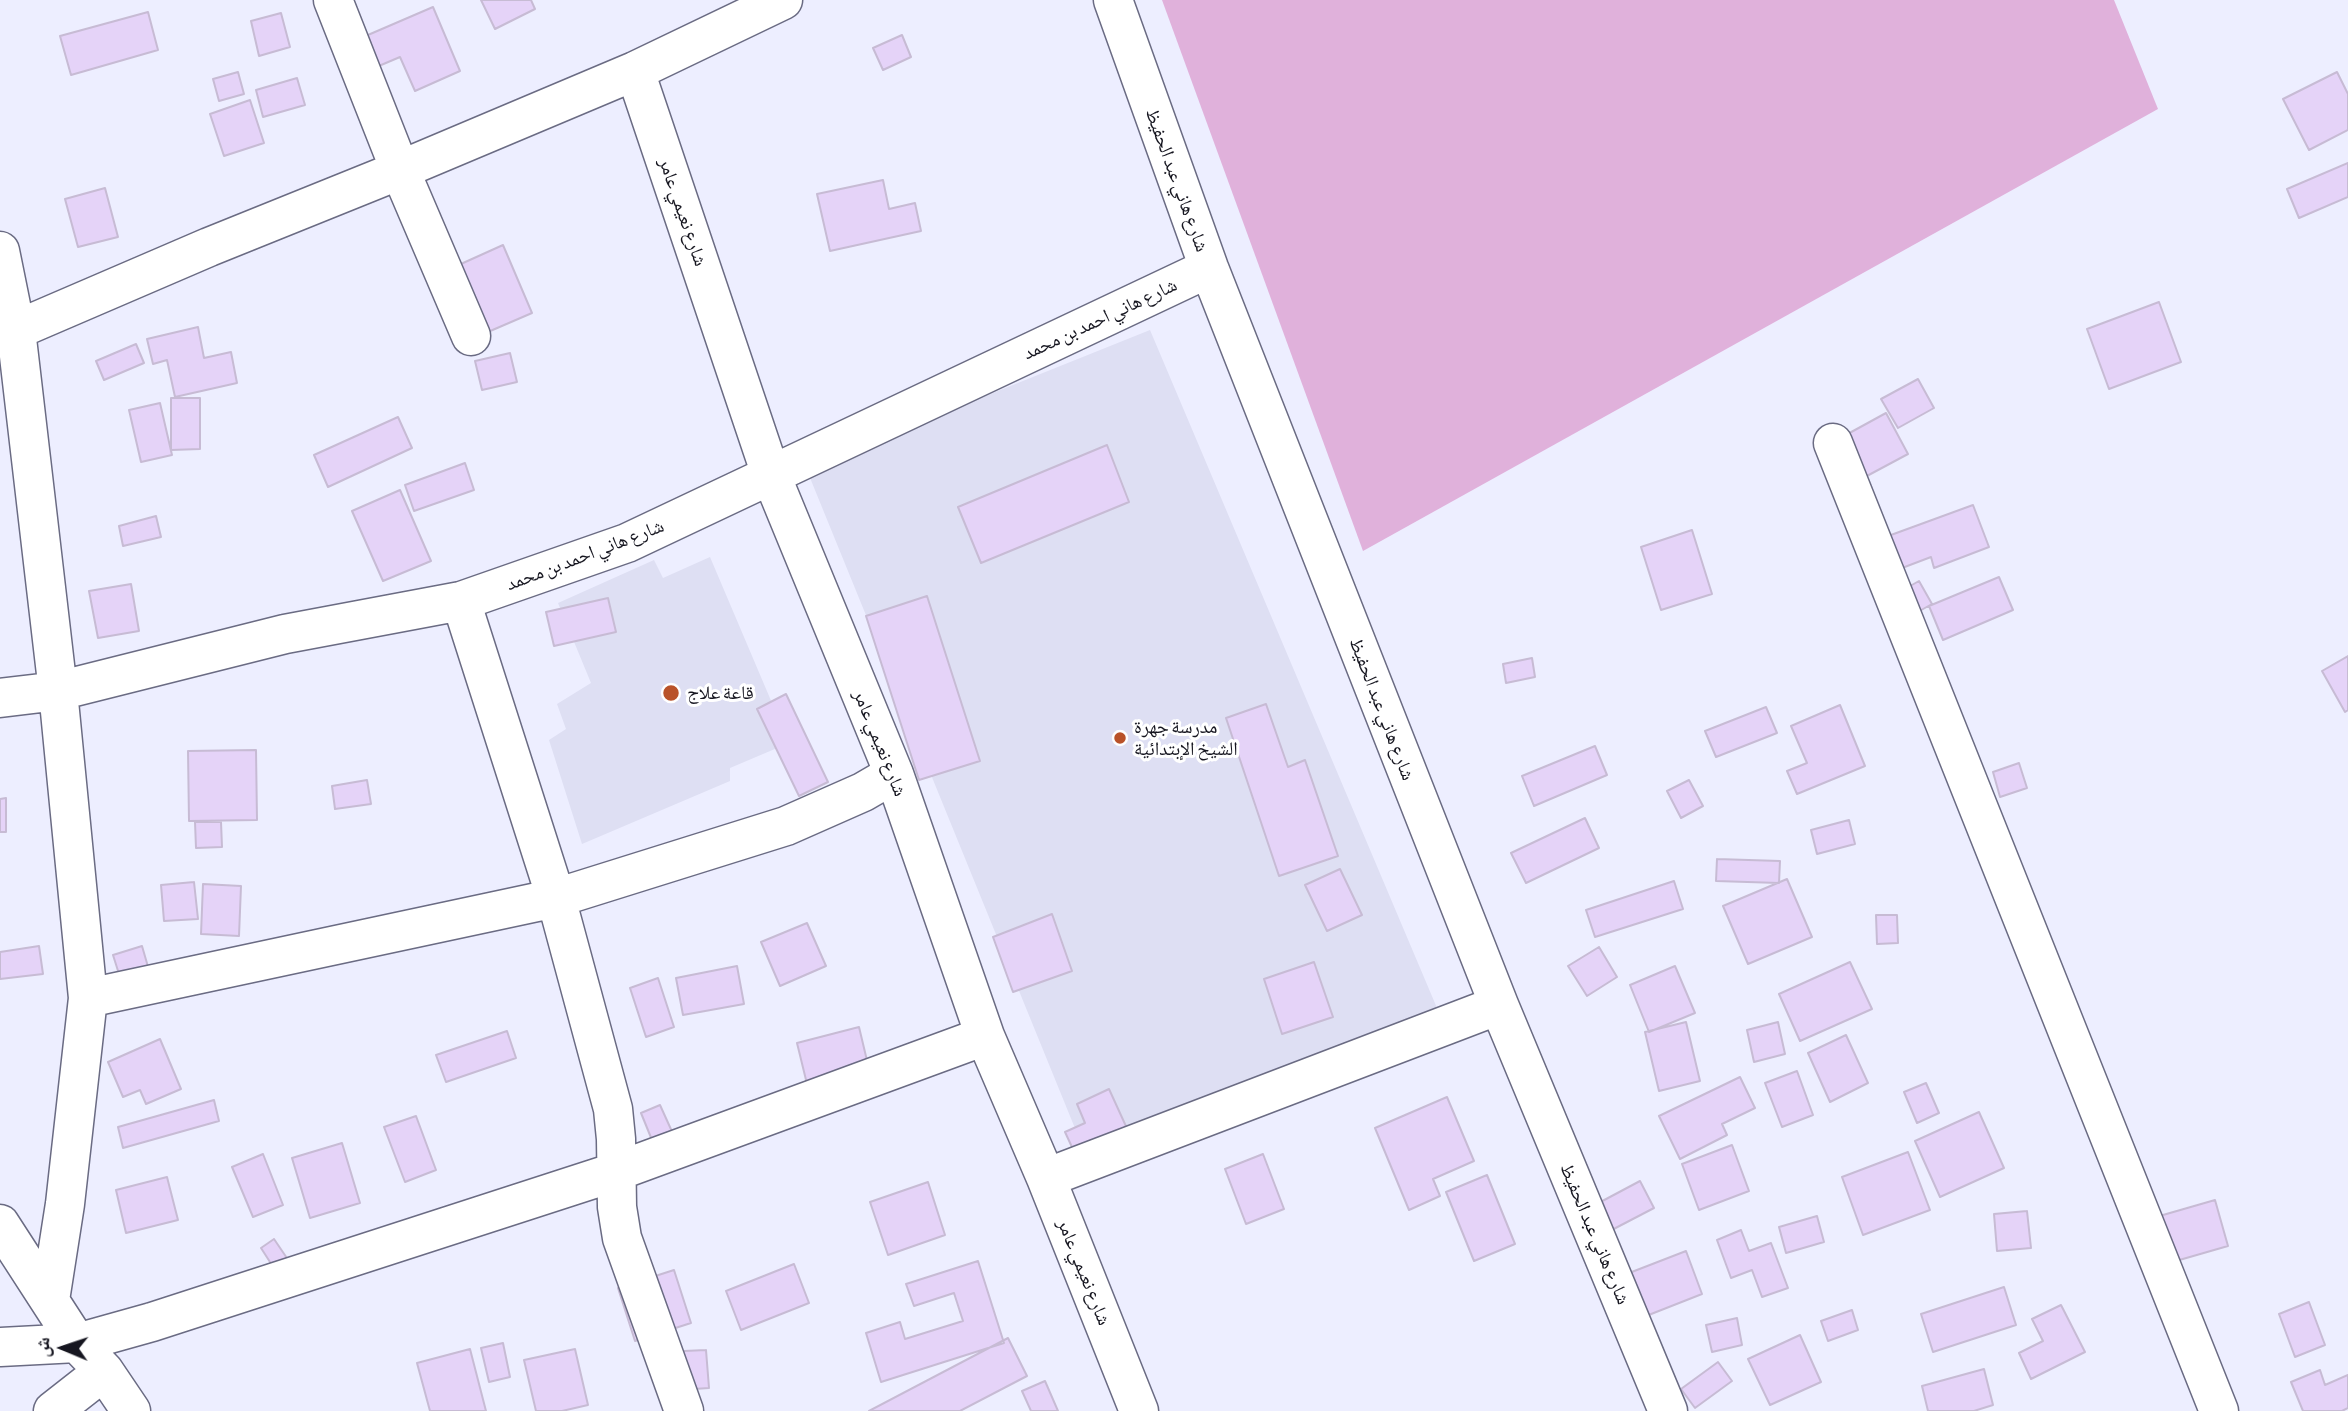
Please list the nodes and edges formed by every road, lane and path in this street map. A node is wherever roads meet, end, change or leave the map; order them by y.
1 (333, 0) edge
2 (783, 0) edge
3 (1113, 0) edge
4 (724, 13) edge
5 (635, 71) junction
6 (400, 170) junction
7 (0, 251) edge
8 (1209, 268) junction
9 (16, 330) junction
10 (471, 336) dead end
11 (1833, 443) dead end
12 (771, 475) junction
13 (461, 601) junction
14 (58, 691) junction
15 (0, 698) edge
16 (894, 774) junction
17 (556, 898) junction
18 (88, 998) junction
19 (1499, 1005) junction
20 (985, 1036) junction
21 (615, 1172) junction
22 (1046, 1178) junction
23 (0, 1224) edge
24 (50, 1300) junction
25 (77, 1343) junction
26 (0, 1347) edge
27 (104, 1371) junction
28 (53, 1411) edge
29 (131, 1411) edge
30 (684, 1411) edge
31 (1139, 1411) edge
32 (1668, 1411) edge
33 (2219, 1411) edge

1 - 6 street
2 - 4 street
3 - 8 street, شارع هاني عبد الحفيظ
4 - 5 street
5 - 6 street
5 - 12 street, شارع نعيمي عامر
6 - 9 street
6 - 10 street
7 - 9 street
8 - 12 street, شارع هاني احمد بن محمد
8 - 19 street, شارع هاني عبد الحفيظ
9 - 14 street
11 - 33 street
12 - 13 street, شارع هاني احمد بن محمد
12 - 16 street, شارع نعيمي عامر
13 - 14 street, شارع هاني احمد بن محمد
13 - 17 street
14 - 15 street, شارع هاني احمد بن محمد
14 - 18 street
16 - 17 street
16 - 20 street, شارع نعيمي عامر
17 - 18 street
17 - 21 street
18 - 24 street
19 - 22 street
19 - 32 street, شارع هاني عبد الحفيظ
20 - 21 street
20 - 22 street, شارع نعيمي عامر
21 - 25 street
21 - 30 street
22 - 31 street, شارع نعيمي عامر
23 - 24 street
24 - 25 street
25 - 26 street
25 - 27 street
27 - 28 street
27 - 29 street

